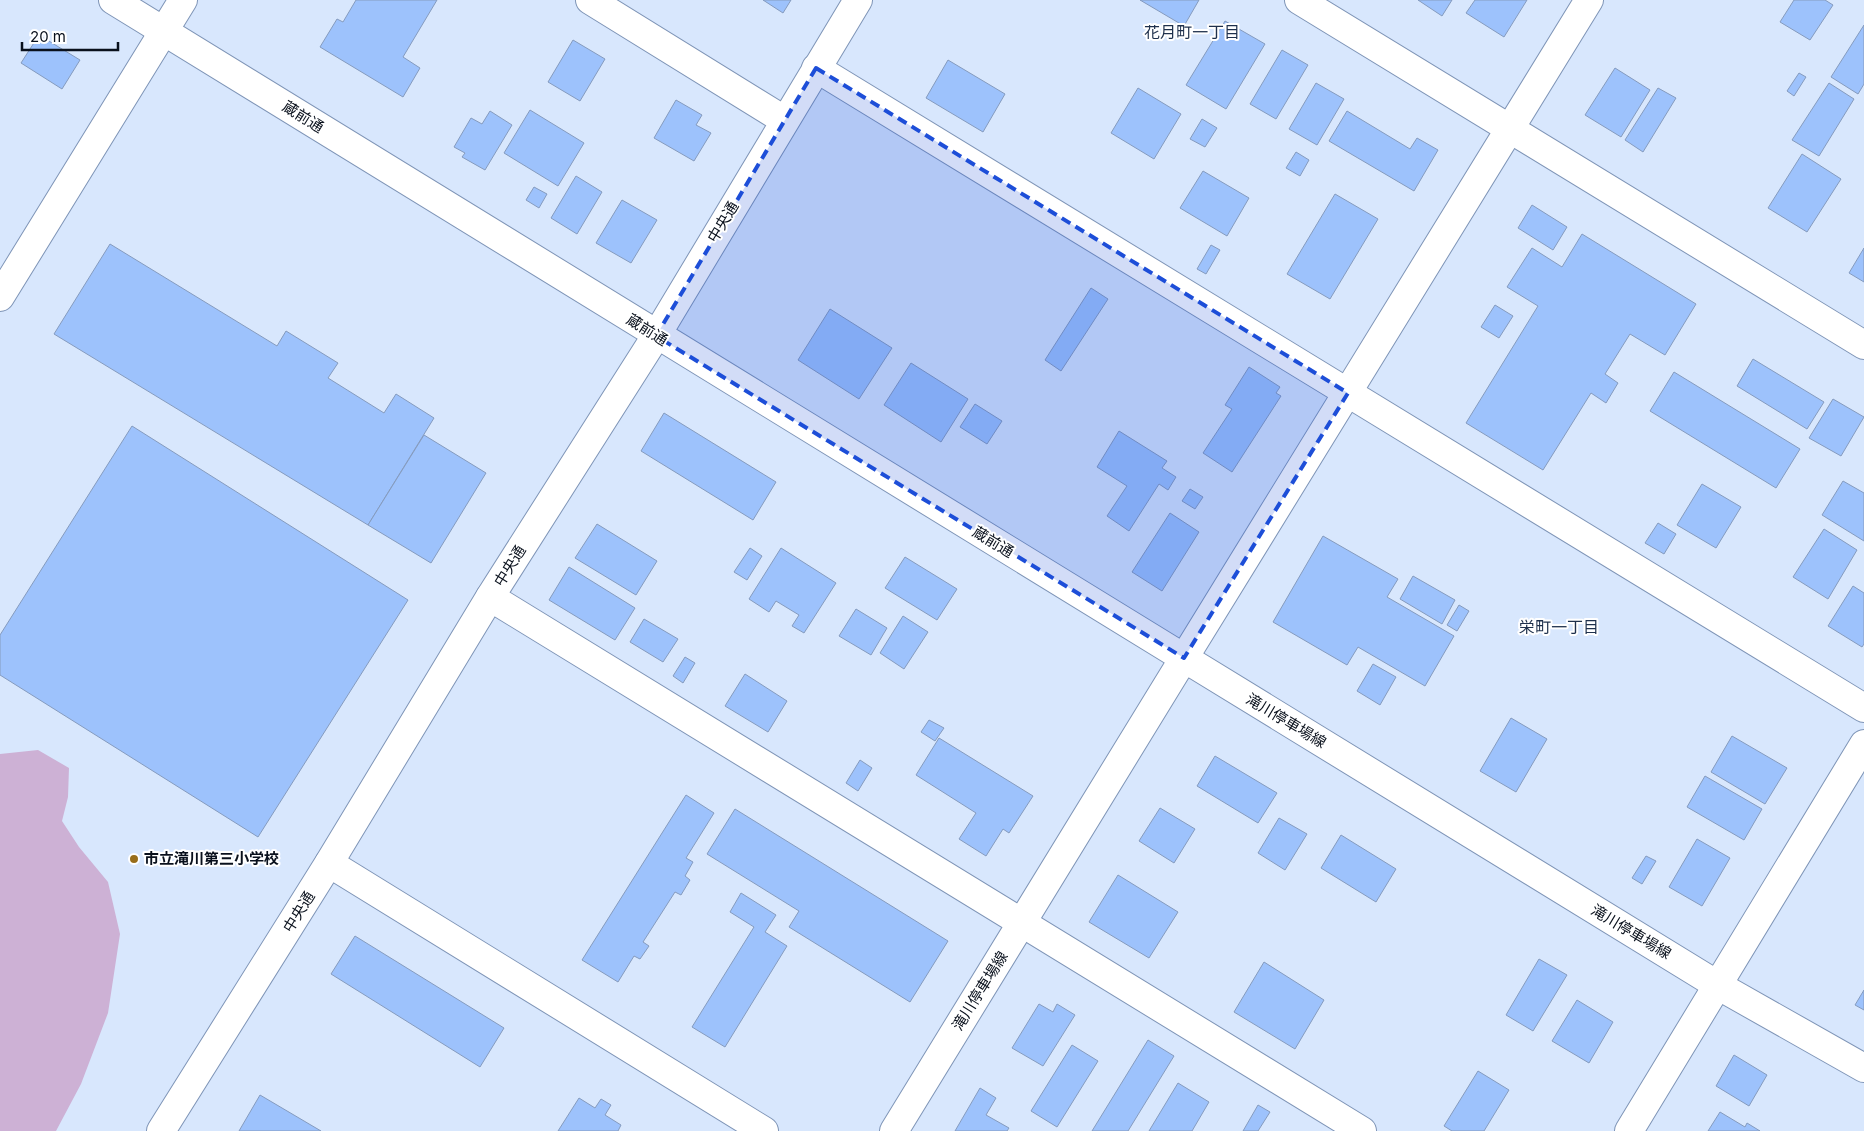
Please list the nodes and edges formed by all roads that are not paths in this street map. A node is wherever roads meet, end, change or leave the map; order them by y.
1 (113, 0) edge
2 (183, 0) edge
3 (590, 0) edge
4 (858, 0) edge
5 (1299, 0) edge
6 (1589, 0) edge
7 (163, 31) junction
8 (816, 68) junction
9 (784, 120) junction
10 (1510, 130) junction
11 (0, 297) edge
12 (656, 336) junction
13 (1864, 345) edge
14 (1348, 393) junction
15 (490, 597) junction
16 (1184, 658) junction
17 (1864, 708) edge
18 (1864, 744) edge
19 (329, 863) junction
20 (1021, 924) junction
21 (1719, 986) junction
22 (1864, 1068) edge
23 (161, 1131) edge
24 (764, 1131) edge
25 (894, 1131) edge
26 (1362, 1131) edge
27 (1629, 1131) edge

1 - 7 street, 蔵前通
2 - 7 street
3 - 9 street
4 - 8 street, 中央通
5 - 10 street
6 - 10 street
7 - 11 street
7 - 12 street, 蔵前通
8 - 9 street, 中央通
8 - 14 street
9 - 12 street, 中央通
10 - 13 street
10 - 14 street
12 - 15 street, 中央通
12 - 16 street, 蔵前通
14 - 16 street
14 - 17 street
15 - 19 street, 中央通
15 - 20 street
16 - 20 street, 滝川停車場線
16 - 21 street, 滝川停車場線
18 - 21 street
19 - 23 street, 中央通
19 - 24 street
20 - 25 street, 滝川停車場線
20 - 26 street
21 - 22 street, 滝川停車場線
21 - 27 street

